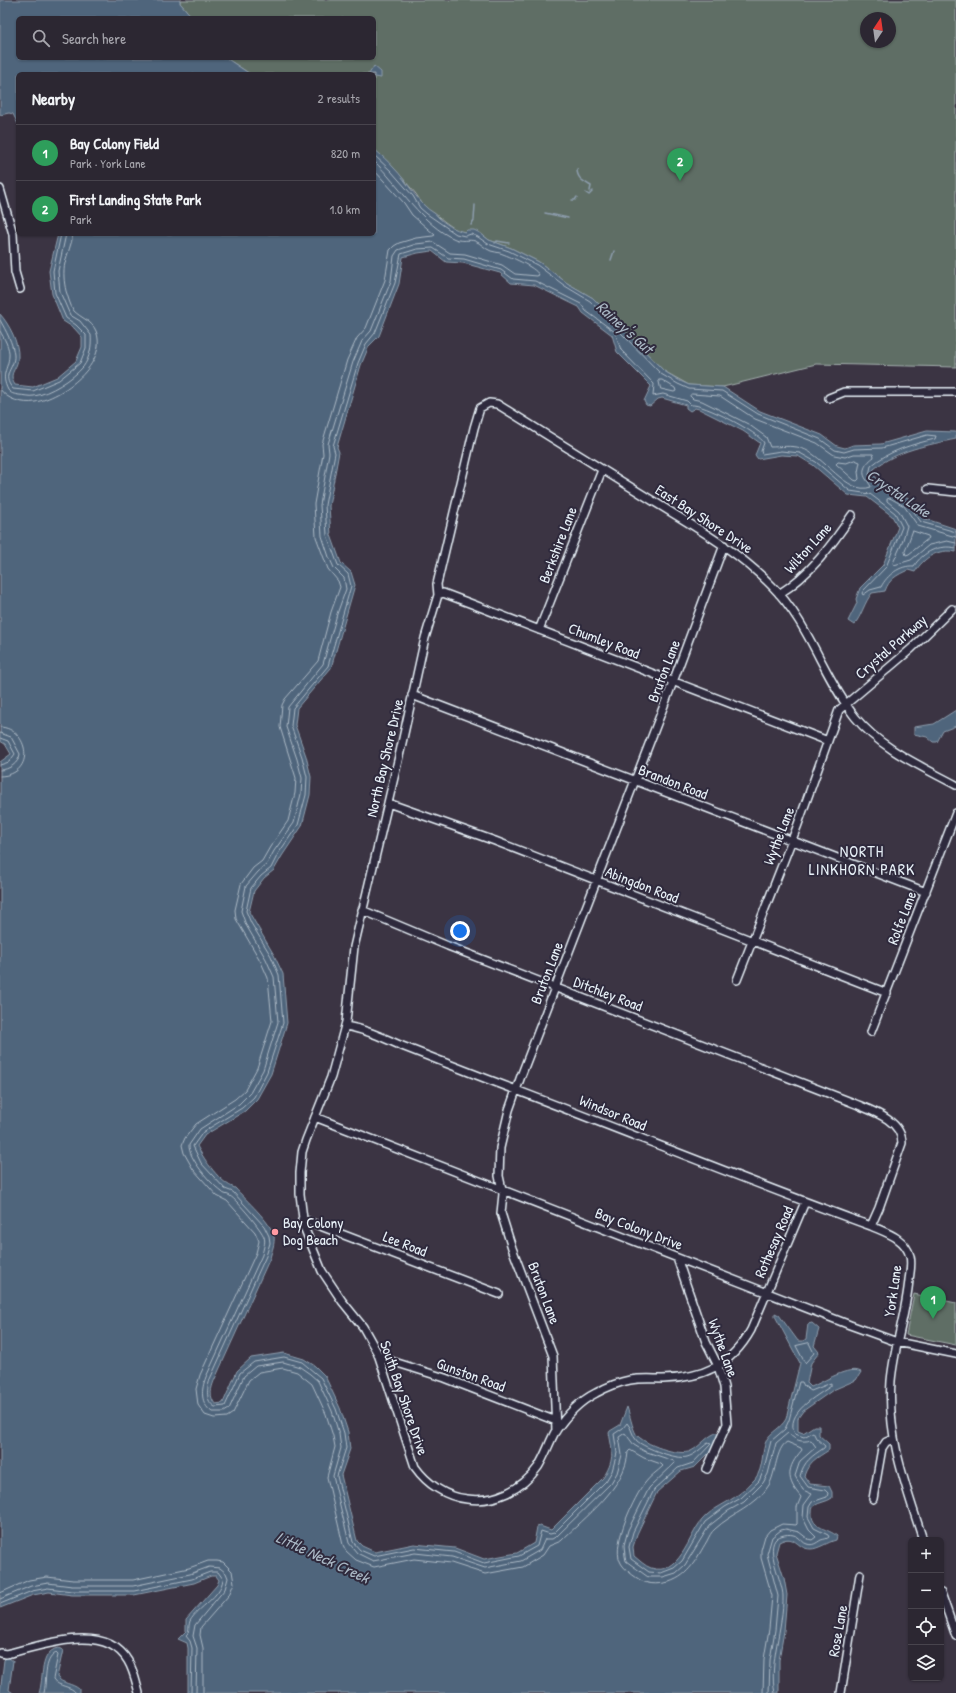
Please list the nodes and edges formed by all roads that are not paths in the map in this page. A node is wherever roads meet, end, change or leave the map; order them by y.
1 (0, 189) edge
2 (20, 289) dead end
3 (956, 392) edge
4 (829, 398) dead end
5 (483, 405) joint
6 (602, 470) junction
7 (928, 489) dead end
8 (956, 492) edge
9 (852, 515) dead end
10 (724, 545) junction
11 (779, 594) junction
12 (438, 595) junction
13 (952, 609) dead end
14 (539, 630) junction
15 (673, 682) junction
16 (412, 695) junction
17 (845, 703) junction
18 (828, 742) junction
19 (635, 781) junction
20 (956, 785) edge
21 (388, 803) junction
22 (956, 814) edge
23 (791, 841) junction
24 (597, 881) junction
25 (926, 892) junction
26 (362, 910) junction
27 (752, 941) junction
28 (737, 980) dead end
29 (555, 988) junction
30 (887, 992) junction
31 (345, 1026) junction
32 (871, 1032) dead end
33 (516, 1090) junction
34 (315, 1117) junction
35 (502, 1190) junction
36 (805, 1202) junction
37 (302, 1218) junction
38 (871, 1226) junction
39 (677, 1258) junction
40 (766, 1292) junction
41 (499, 1294) dead end
42 (897, 1342) junction
43 (378, 1354) junction
44 (956, 1354) edge
45 (718, 1366) junction
46 (556, 1421) junction
47 (556, 1431) junction
48 (893, 1439) junction
49 (707, 1469) dead end
50 (873, 1499) dead end
51 (922, 1537) edge
52 (860, 1574) dead end
53 (944, 1602) edge
54 (956, 1636) edge
55 (0, 1653) edge
56 (139, 1693) edge
57 (840, 1693) edge

1 - 2 street
3 - 4 street
5 - 6 street, East Bay Shore Drive
5 - 12 street, North Bay Shore Drive
6 - 10 street, East Bay Shore Drive
6 - 14 street, Berkshire Lane
7 - 8 street
9 - 11 street, Wilton Lane
10 - 11 street, East Bay Shore Drive
10 - 15 street, Bruton Lane
11 - 17 street, East Bay Shore Drive
12 - 14 street, Chumley Road
12 - 16 street, North Bay Shore Drive
13 - 17 street, Crystal Parkway
14 - 15 street, Chumley Road
15 - 18 street, Chumley Road
15 - 19 street, Bruton Lane
16 - 19 street, Brandon Road
16 - 21 street, North Bay Shore Drive
17 - 18 street, Wythe Lane
17 - 20 street, East Bay Shore Drive
18 - 23 street, Wythe Lane
19 - 23 street, Brandon Road
19 - 24 street, Bruton Lane
21 - 24 street, Abingdon Road
21 - 26 street, North Bay Shore Drive
22 - 25 street, Rolfe Lane
23 - 25 street, Brandon Road
23 - 27 street, Wythe Lane
24 - 27 street, Abingdon Road
24 - 29 street, Bruton Lane
25 - 30 street, Rolfe Lane
26 - 29 street, Ditchley Road
26 - 31 street, North Bay Shore Drive
27 - 28 street, Wythe Lane
27 - 30 street, Abingdon Road
29 - 33 street, Bruton Lane
29 - 38 street, Ditchley Road
30 - 32 street, Rolfe Lane
31 - 33 street, Windsor Road
31 - 34 street, North Bay Shore Drive
33 - 35 street, Bruton Lane
33 - 36 street, Windsor Road
34 - 35 street, Bay Colony Drive
34 - 37 street, South Bay Shore Drive
35 - 39 street, Bay Colony Drive
35 - 46 street, Bruton Lane
36 - 38 street, Windsor Road
36 - 40 street, Rothesay Road
37 - 41 street, Lee Road
37 - 43 street, South Bay Shore Drive
38 - 42 street, York Lane
39 - 40 street, Bay Colony Drive
39 - 45 street, Wythe Lane
40 - 42 street, Bay Colony Drive
40 - 45 street, South Bay Shore Drive
42 - 44 street, Bay Colony Drive
42 - 48 street, York Lane
43 - 46 street, Gunston Road
43 - 47 street, South Bay Shore Drive
45 - 47 street, South Bay Shore Drive
45 - 49 street, Wythe Lane
46 - 47 street, Bruton Lane
48 - 50 street
48 - 51 street, York Lane
52 - 57 street, Rose Lane
53 - 54 street
55 - 56 street

